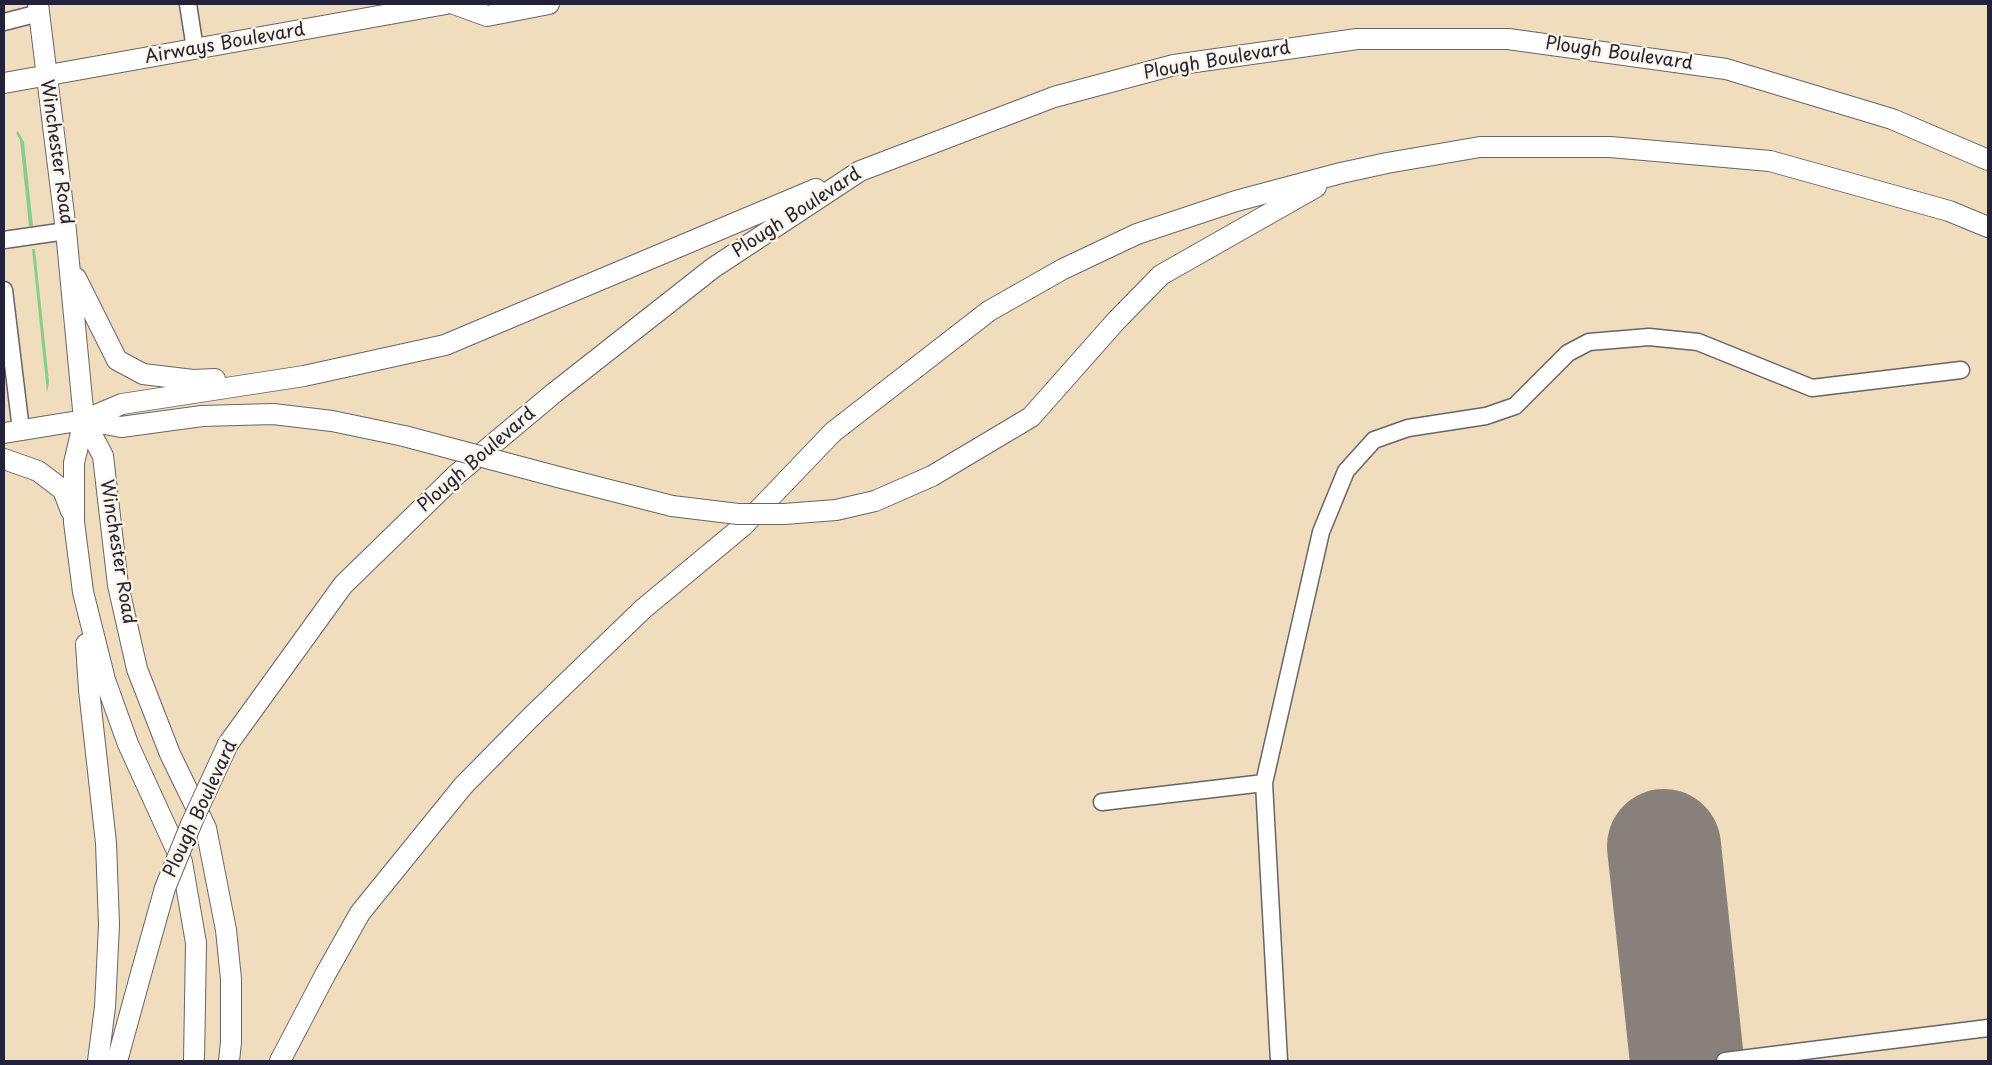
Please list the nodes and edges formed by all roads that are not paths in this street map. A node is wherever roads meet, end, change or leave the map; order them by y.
1 (188, 4) edge
2 (446, 4) edge
3 (454, 4) edge
4 (549, 4) edge
5 (38, 9) edge
6 (4, 22) edge
7 (195, 50) junction
8 (46, 77) junction
9 (4, 83) edge
10 (1988, 160) edge
11 (860, 171) junction
12 (1341, 173) junction
13 (1988, 227) edge
14 (66, 231) junction
15 (4, 240) edge
16 (70, 263) junction
17 (4, 290) edge
18 (5, 315) edge
19 (1961, 370) dead end
20 (304, 376) junction
21 (84, 420) junction
22 (12, 432) edge
23 (479, 456) junction
24 (4, 459) edge
25 (74, 522) junction
26 (83, 592) junction
27 (1264, 784) junction
28 (1102, 802) dead end
29 (325, 975) junction
30 (1988, 1028) edge
31 (98, 1061) edge
32 (117, 1061) edge
33 (194, 1061) edge
34 (229, 1061) edge
35 (280, 1061) edge
36 (296, 1061) edge
37 (1279, 1061) edge
38 (1725, 1061) edge

1 - 7 lane
2 - 7 main road, Airways Boulevard
3 - 4 main road
5 - 6 lane
5 - 8 main road, Winchester Road
7 - 8 main road, Airways Boulevard
8 - 9 main road, Airways Boulevard
8 - 14 main road, Winchester Road
10 - 11 main road, Plough Boulevard
11 - 20 main road
11 - 23 main road, Plough Boulevard
12 - 13 main road
12 - 23 main road, bridge
12 - 29 main road
14 - 15 lane
14 - 16 main road, Winchester Road
16 - 20 main road
16 - 21 main road, Winchester Road
17 - 18 lane
18 - 22 lane
19 - 27 lane
20 - 21 main road
21 - 22 main road
21 - 23 main road, bridge
21 - 25 main road, Winchester Road
21 - 34 main road, Winchester Road
23 - 32 main road, Plough Boulevard, bridge
24 - 25 main road
25 - 26 main road, Winchester Road
26 - 31 main road
26 - 33 main road, Winchester Road
27 - 28 lane
27 - 37 lane
29 - 35 main road
29 - 36 main road
30 - 38 lane

